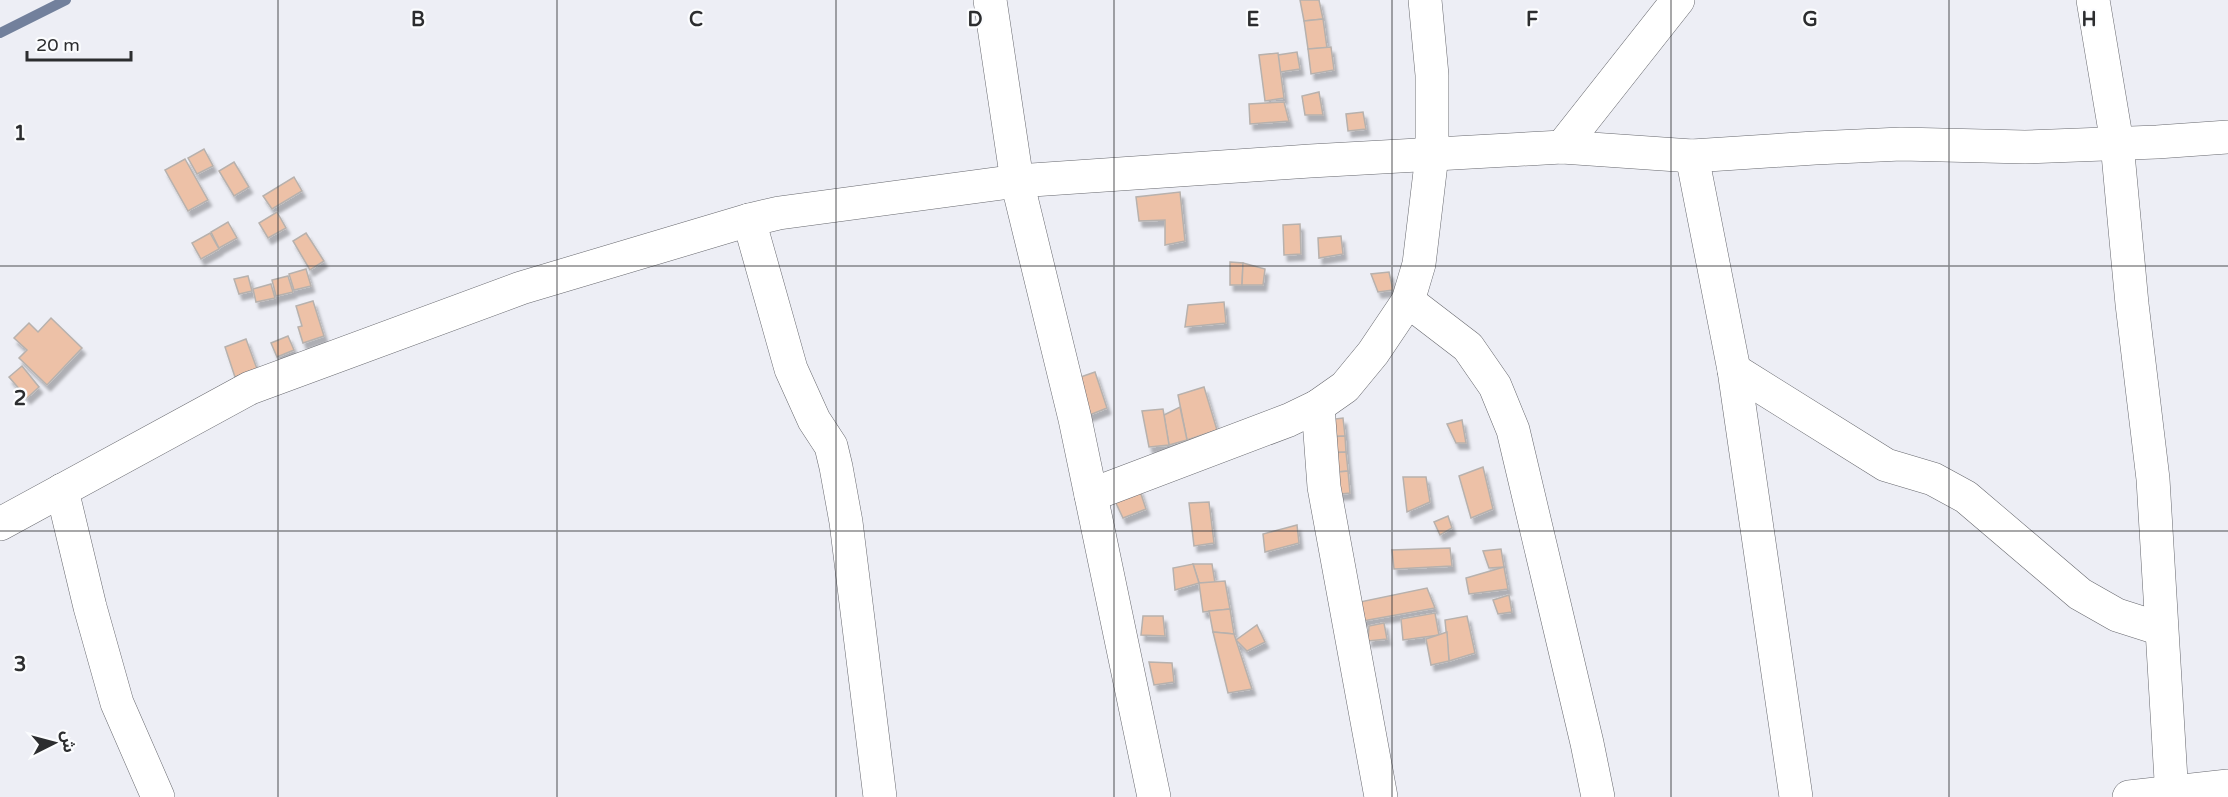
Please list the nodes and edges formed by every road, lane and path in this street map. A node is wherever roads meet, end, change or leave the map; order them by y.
1 (990, 0) edge
2 (1425, 0) edge
3 (1678, 0) edge
4 (2093, 0) edge
5 (2228, 137) edge
6 (2117, 143) junction
7 (1562, 147) junction
8 (1432, 155) junction
9 (1692, 156) junction
10 (1017, 181) junction
11 (749, 220) junction
12 (1408, 302) junction
13 (1734, 370) junction
14 (1318, 406) junction
15 (62, 490) junction
16 (1091, 495) junction
17 (0, 524) edge
18 (2161, 629) junction
19 (2228, 786) edge
20 (2171, 795) edge
21 (158, 797) edge
22 (880, 797) edge
23 (1154, 797) edge
24 (1381, 797) edge
25 (1598, 797) edge
26 (1796, 797) edge
27 (2129, 797) edge

1 - 10 street
2 - 8 street
3 - 7 street
4 - 6 street
5 - 6 street
6 - 9 street
6 - 18 street
7 - 8 street
7 - 9 street
8 - 10 street
8 - 12 street
9 - 13 street
10 - 11 street
10 - 16 street
11 - 15 street
11 - 22 street
12 - 14 street
12 - 25 street
13 - 18 street
13 - 26 street
14 - 16 street
14 - 24 street
15 - 17 street
15 - 21 street
16 - 23 street
18 - 20 street
19 - 20 street
20 - 27 street

